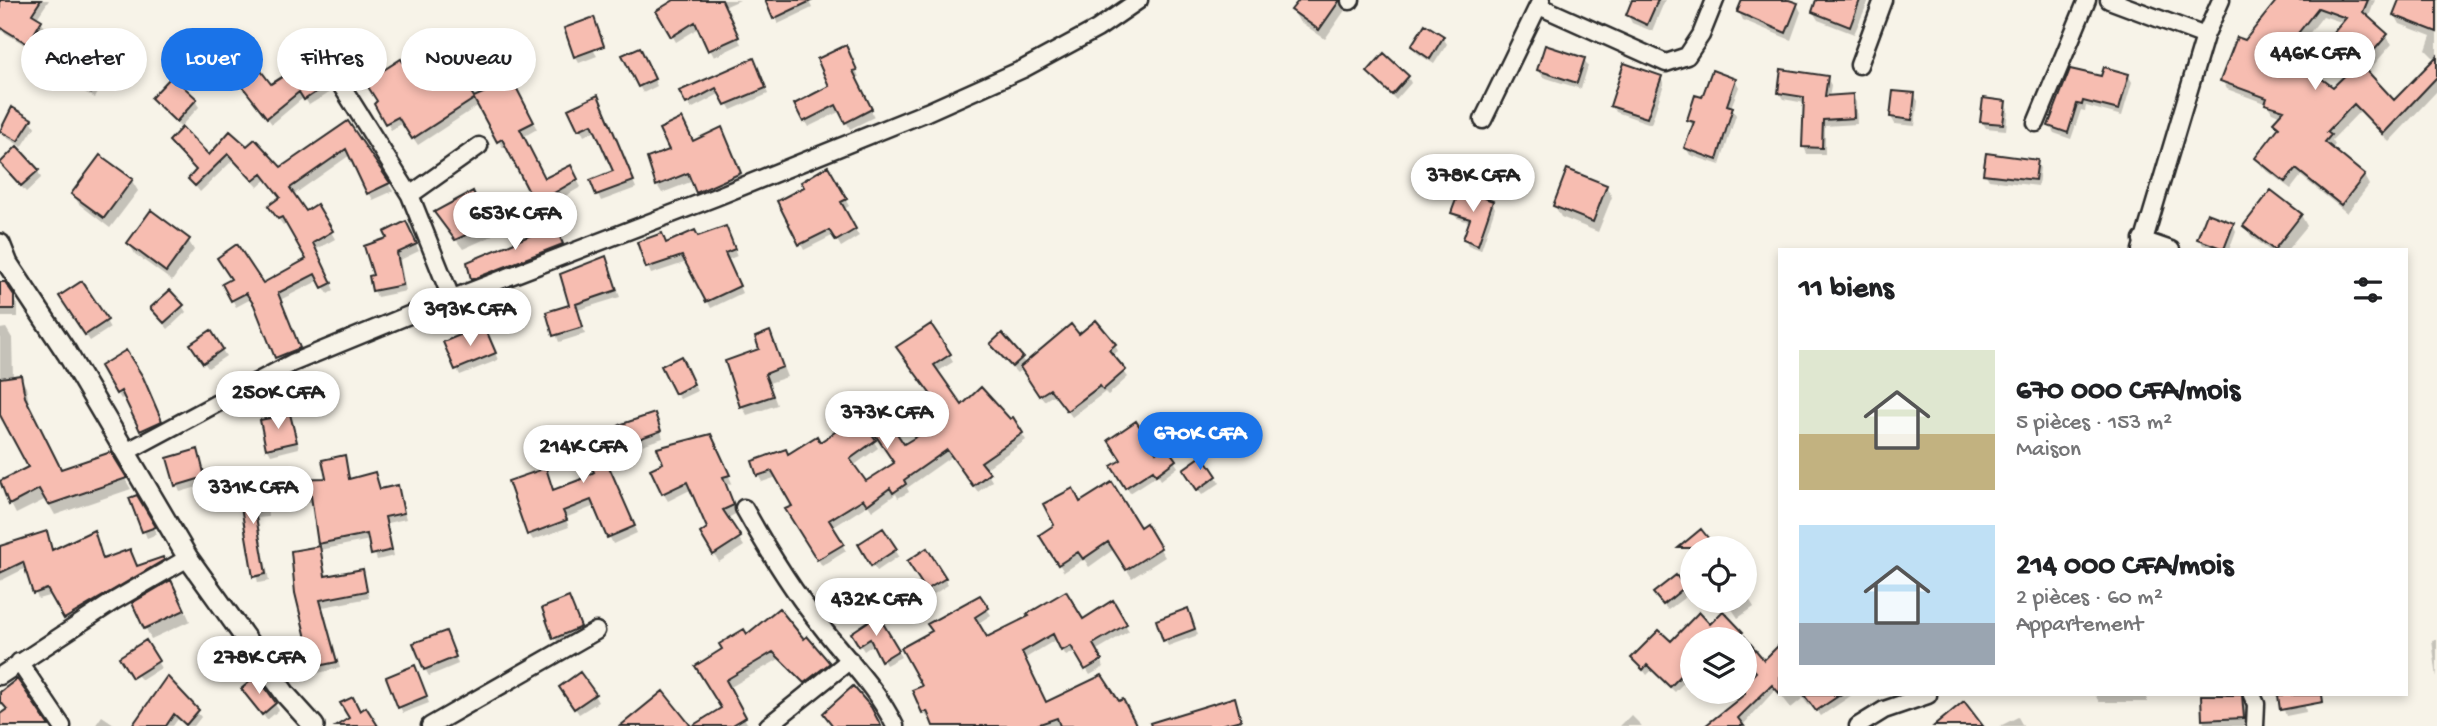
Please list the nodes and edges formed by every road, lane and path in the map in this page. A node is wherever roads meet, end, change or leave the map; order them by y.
1 (1139, 0) edge
2 (1715, 0) edge
3 (1883, 0) edge
4 (2087, 0) edge
5 (2109, 0) edge
6 (2221, 0) edge
7 (1540, 3) edge
8 (2205, 36) junction
9 (1859, 65) dead end
10 (345, 91) edge
11 (1483, 120) dead end
12 (2036, 123) dead end
13 (479, 146) dead end
14 (410, 195) junction
15 (0, 244) edge
16 (2141, 245) edge
17 (2159, 248) edge
18 (4, 265) edge
19 (452, 300) junction
20 (126, 452) junction
21 (744, 508) dead end
22 (188, 558) junction
23 (596, 631) dead end
24 (850, 660) junction
25 (19, 662) junction
26 (0, 676) edge
27 (1925, 696) edge
28 (2252, 696) edge
29 (311, 725) edge
30 (62, 726) edge
31 (430, 726) edge
32 (768, 726) edge
33 (895, 726) edge
34 (1858, 726) edge
35 (2255, 726) edge

1 - 19 street
2 - 7 street
3 - 9 street
4 - 12 street
5 - 8 street
6 - 8 street
7 - 11 street
8 - 16 street
10 - 14 street
13 - 14 street
14 - 19 street
15 - 18 street
16 - 17 street
18 - 20 street
19 - 20 street
20 - 22 street
21 - 24 street
22 - 25 street
22 - 29 street
23 - 31 street
24 - 32 street
24 - 33 street
25 - 26 street
25 - 30 street
27 - 34 street
28 - 35 street

